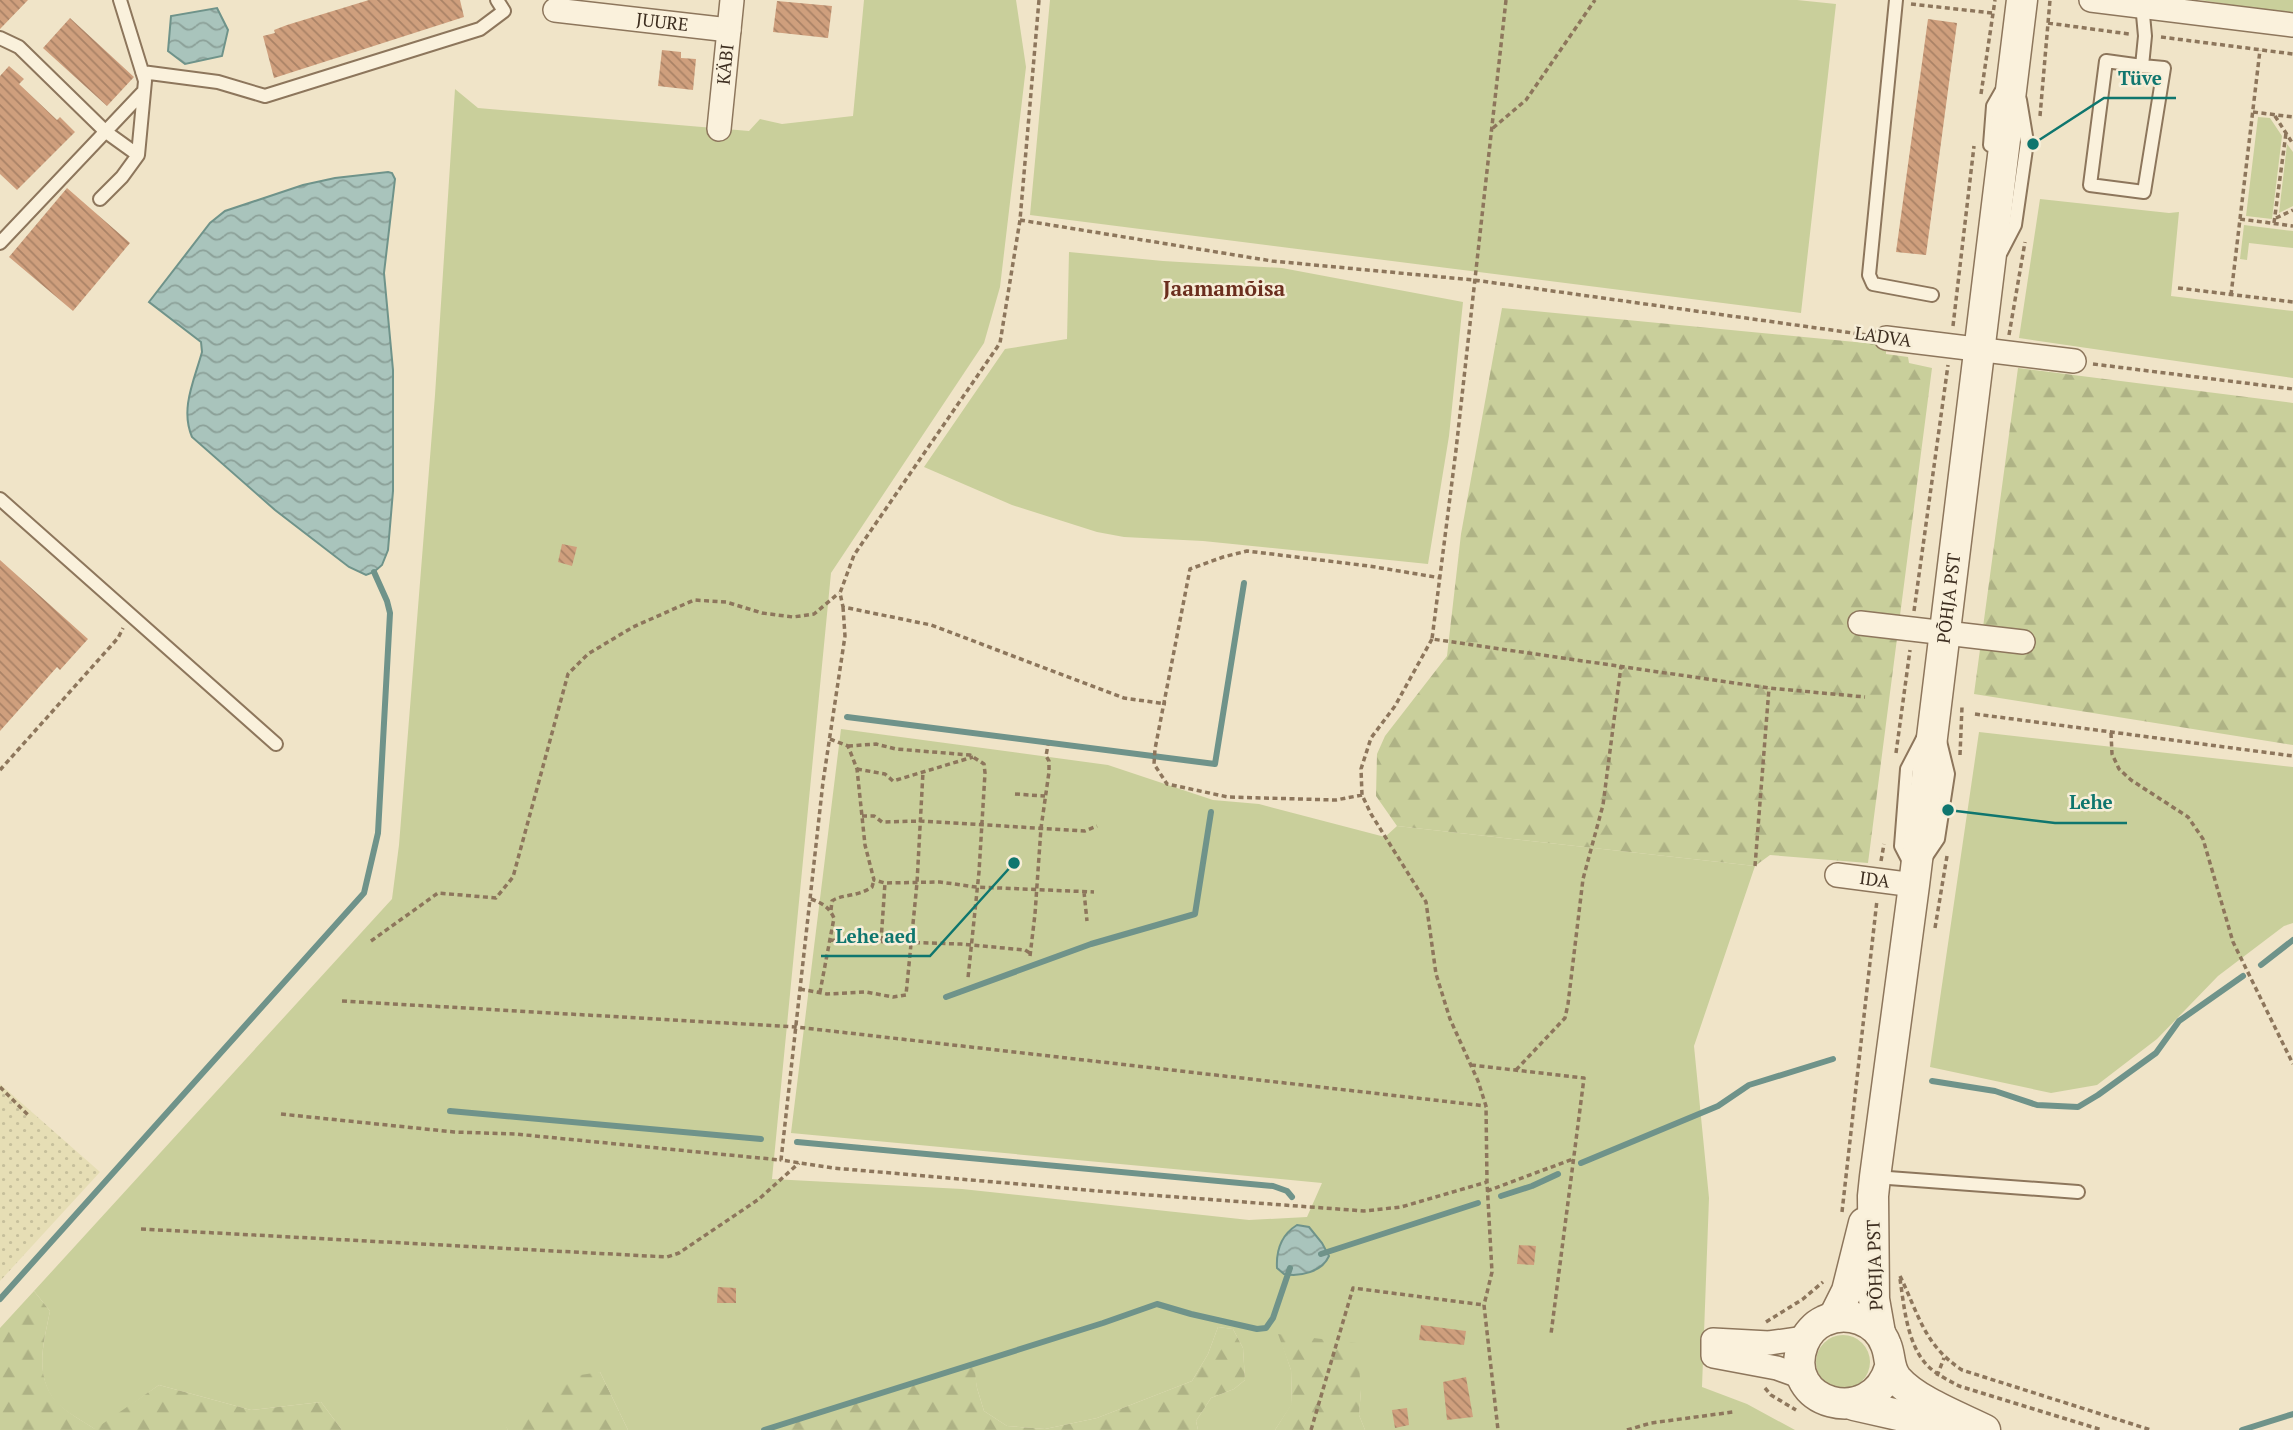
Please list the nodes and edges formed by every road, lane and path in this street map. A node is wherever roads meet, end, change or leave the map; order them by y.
1 (120, 0) edge
2 (497, 0) edge
3 (732, 0) edge
4 (1039, 0) edge
5 (1506, 0) edge
6 (1995, 0) edge
7 (2022, 0) edge
8 (2050, 0) edge
9 (2091, 0) edge
10 (1594, 1) edge
11 (1896, 1) edge
12 (2143, 3) edge
13 (555, 10) dead end
14 (1992, 13) junction
15 (2293, 25) edge
16 (1990, 29) dead end
17 (729, 30) junction
18 (2145, 36) junction
19 (0, 38) edge
20 (2260, 50) junction
21 (2293, 54) edge
22 (2014, 66) junction
23 (2142, 66) junction
24 (142, 72) junction
25 (142, 93) junction
26 (2253, 112) junction
27 (2274, 115) junction
28 (2293, 117) edge
29 (1493, 128) junction
30 (719, 129) dead end
31 (106, 132) junction
32 (2286, 134) junction
33 (2292, 142) edge
34 (138, 155) junction
35 (1988, 160) dead end
36 (1986, 188) dead end
37 (100, 199) dead end
38 (2293, 209) edge
39 (2240, 219) junction
40 (1020, 220) junction
41 (2275, 221) junction
42 (2293, 226) edge
43 (0, 243) edge
44 (1989, 277) junction
45 (1474, 280) junction
46 (2178, 288) dead end
47 (1932, 295) dead end
48 (2231, 295) junction
49 (2293, 302) edge
50 (1886, 338) joint
51 (1980, 349) junction
52 (2074, 361) joint
53 (2293, 389) edge
54 (0, 499) edge
55 (1441, 578) junction
56 (840, 593) junction
57 (843, 607) junction
58 (130, 613) junction
59 (1860, 623) dead end
60 (1944, 633) junction
61 (1432, 639) junction
62 (2023, 642) dead end
63 (1622, 665) junction
64 (1769, 688) junction
65 (1865, 697) dead end
66 (1166, 704) junction
67 (1975, 714) dead end
68 (2111, 733) junction
69 (830, 739) junction
70 (276, 744) dead end
71 (1048, 745) dead end
72 (849, 746) junction
73 (2293, 756) edge
74 (973, 757) junction
75 (856, 769) junction
76 (0, 770) edge
77 (923, 772) junction
78 (1015, 794) dead end
79 (1362, 794) junction
80 (1045, 796) junction
81 (862, 816) junction
82 (921, 821) junction
83 (981, 824) junction
84 (1097, 826) dead end
85 (1041, 828) junction
86 (1755, 866) dead end
87 (1837, 875) dead end
88 (1915, 879) junction
89 (874, 880) junction
90 (886, 883) junction
91 (917, 883) junction
92 (976, 887) junction
93 (1037, 889) junction
94 (1084, 892) junction
95 (1094, 892) dead end
96 (811, 899) junction
97 (831, 911) junction
98 (1087, 920) dead end
99 (830, 940) junction
100 (371, 941) dead end
101 (881, 941) junction
102 (911, 942) junction
103 (971, 945) junction
104 (968, 978) dead end
105 (800, 989) junction
106 (820, 992) junction
107 (342, 1002) dead end
108 (796, 1027) junction
109 (1471, 1065) junction
110 (2293, 1065) edge
111 (1516, 1070) junction
112 (0, 1087) edge
113 (1486, 1106) junction
114 (281, 1114) dead end
115 (29, 1116) dead end
116 (1573, 1159) junction
117 (781, 1160) junction
118 (799, 1163) junction
119 (1487, 1182) junction
120 (1874, 1186) junction
121 (1487, 1191) junction
122 (2078, 1192) dead end
123 (141, 1229) dead end
124 (1483, 1305) junction
125 (1834, 1317) junction
126 (1880, 1333) junction
127 (1551, 1334) dead end
128 (1805, 1338) junction
129 (1889, 1367) junction
130 (1802, 1377) junction
131 (1854, 1405) junction
132 (1733, 1412) dead end
133 (1311, 1430) edge
134 (1498, 1430) edge
135 (1626, 1430) edge
136 (1965, 1430) edge
137 (1985, 1430) edge
138 (2102, 1430) edge
139 (2151, 1430) edge

1 - 24 lane
2 - 24 lane
3 - 17 street, KÄBI
4 - 40 path
5 - 29 path
6 - 14 path
7 - 22 street, PÕHJA PST
8 - 18 path
9 - 12 street
10 - 29 path
11 - 14 path
11 - 47 lane
12 - 15 street
12 - 18 lane
13 - 17 street, JUURE
14 - 16 path
17 - 30 street, KÄBI
18 - 20 path
18 - 23 lane
19 - 31 lane
20 - 21 path
20 - 26 path
22 - 35 lane
22 - 44 street, PÕHJA PST
23 - 23 lane
24 - 25 lane
25 - 31 lane
25 - 34 lane
26 - 27 path
26 - 39 path
27 - 28 path
27 - 32 path
29 - 45 path
31 - 34 lane
31 - 43 lane
32 - 33 path
32 - 41 path
34 - 37 lane
36 - 44 lane
38 - 41 path
39 - 41 path
39 - 48 path
40 - 45 path, LADVA
40 - 56 path
41 - 42 path
44 - 51 street, PÕHJA PST
45 - 50 path, LADVA
45 - 55 path
46 - 48 path
48 - 49 path
50 - 51 street, LADVA
51 - 52 street, LADVA
51 - 60 street, PÕHJA PST
52 - 53 path
54 - 58 lane
55 - 61 path
55 - 66 path
56 - 57 path
56 - 100 path
57 - 66 path
57 - 69 path
58 - 70 lane
58 - 76 path
59 - 60 street
60 - 62 street
60 - 88 street, PÕHJA PST
61 - 63 path
61 - 79 path
63 - 64 path
63 - 111 path
64 - 65 path
64 - 86 path
66 - 79 path
67 - 68 path
68 - 73 path
68 - 110 path
69 - 72 path
69 - 96 path
71 - 80 path
72 - 74 path
72 - 75 path
74 - 77 path
74 - 83 path
75 - 77 path
75 - 81 path
77 - 82 path
78 - 80 path
79 - 109 path
80 - 85 path
81 - 82 path
81 - 89 path
82 - 83 path
82 - 91 path
83 - 85 path
83 - 92 path
84 - 85 path
85 - 93 path
87 - 88 street, IDA
88 - 120 street, PÕHJA PST
89 - 90 path
89 - 97 path
90 - 91 path
90 - 101 path
91 - 92 path
91 - 102 path
92 - 93 path
92 - 103 path
93 - 94 path
93 - 103 path
94 - 95 path
94 - 98 path
96 - 97 path
96 - 105 path
97 - 99 path
99 - 101 path
99 - 106 path
101 - 102 path
102 - 103 path
102 - 106 path
103 - 104 path
105 - 106 path
105 - 108 path
107 - 108 path
108 - 113 path
108 - 117 path
109 - 111 path
109 - 113 path
111 - 116 path
112 - 115 path
113 - 119 path
114 - 117 path
116 - 121 path
116 - 127 path
117 - 118 path
118 - 119 path
118 - 123 path
119 - 121 path
120 - 122 lane
120 - 125 street, PÕHJA PST
120 - 126 street, PÕHJA PST
121 - 124 path
124 - 133 path
124 - 134 path
125 - 126 street
125 - 128 street
126 - 129 street
128 - 130 street
128 - 130 street
129 - 131 street
129 - 137 street
130 - 131 street
131 - 136 street
132 - 135 path
138 - 139 path

